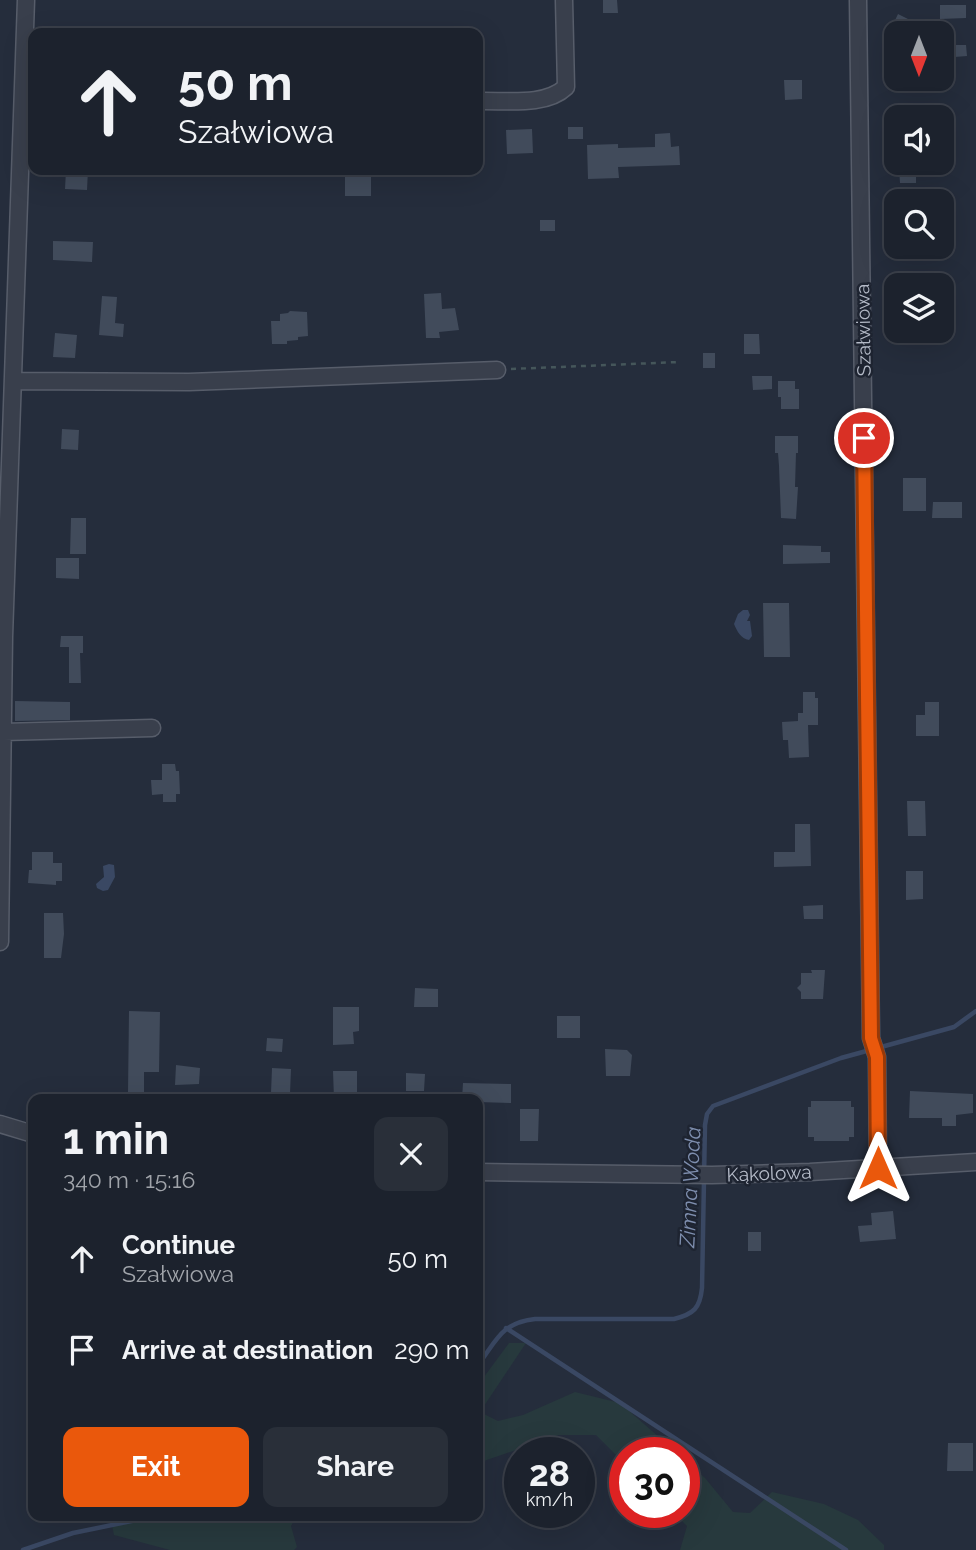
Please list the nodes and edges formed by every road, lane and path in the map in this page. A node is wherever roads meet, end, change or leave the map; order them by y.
1 (26, 0) edge
2 (564, 0) edge
3 (858, 0) edge
4 (483, 101) edge
5 (679, 362) dead end
6 (497, 370) joint
7 (14, 381) junction
8 (152, 728) dead end
9 (3, 732) junction
10 (0, 942) edge
11 (0, 1124) edge
12 (28, 1132) edge
13 (976, 1162) edge
14 (878, 1168) junction
15 (483, 1172) edge

1 - 7 street
2 - 4 street
3 - 14 street, Szałwiowa
5 - 6 path
6 - 7 street
7 - 9 street
8 - 9 street
9 - 10 street
11 - 12 street
13 - 14 street, Kąkolowa
14 - 15 street, Kąkolowa

